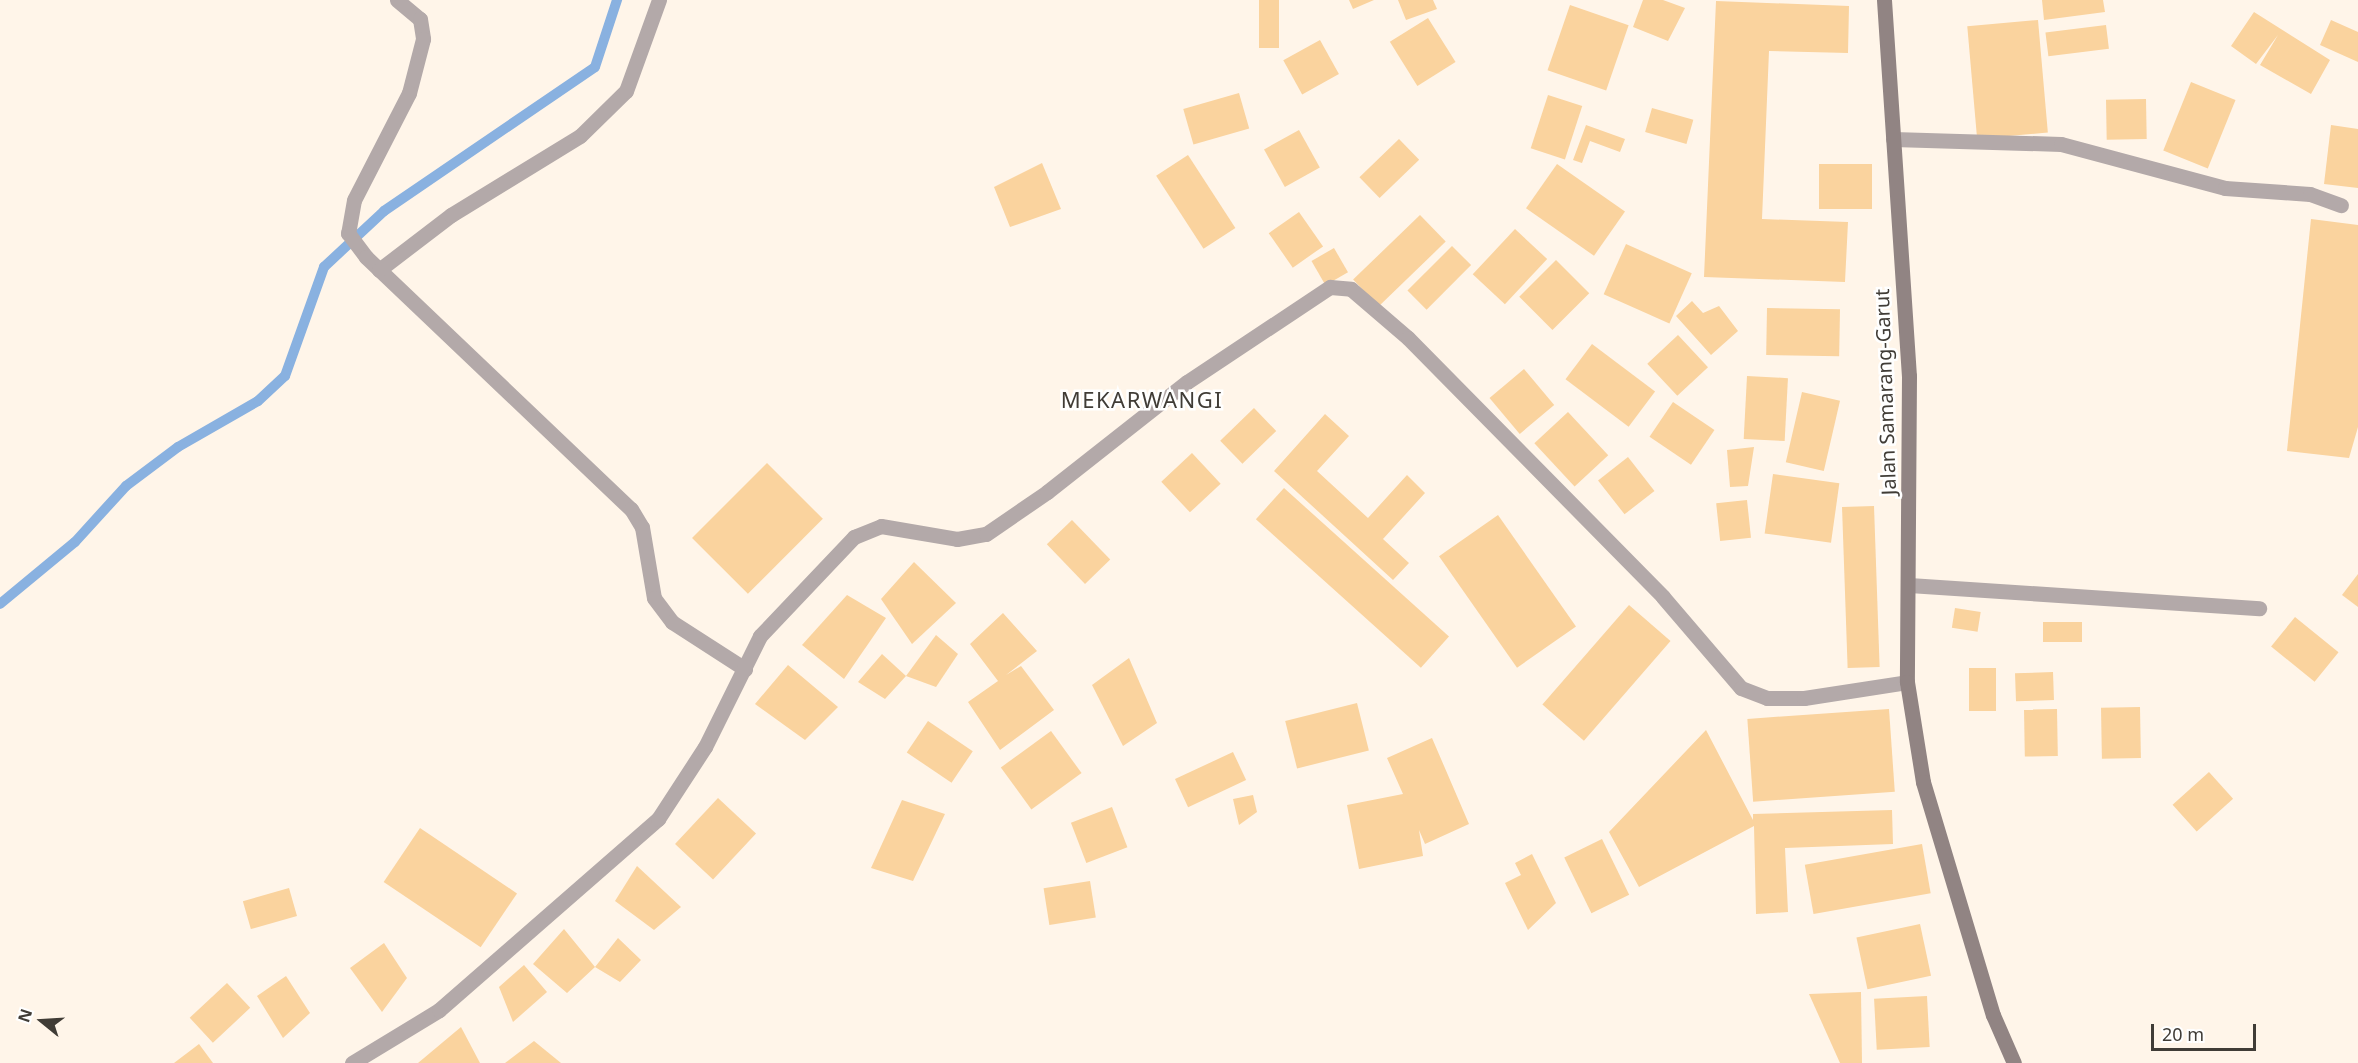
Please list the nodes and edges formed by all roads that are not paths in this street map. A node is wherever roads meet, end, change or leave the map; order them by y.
1 (398, 0) edge
2 (659, 0) edge
3 (1884, 0) edge
4 (1893, 139) junction
5 (2341, 205) dead end
6 (379, 270) junction
7 (1909, 585) junction
8 (2259, 608) dead end
9 (745, 669) junction
10 (1907, 682) junction
11 (352, 1063) edge
12 (2014, 1063) edge

1 - 6 street
2 - 6 street
3 - 4 main road, Jalan Samarang-Garut
4 - 5 street
4 - 7 main road, Jalan Samarang-Garut
6 - 9 street
7 - 8 street
7 - 10 main road, Jalan Samarang-Garut
9 - 10 street
9 - 11 street
10 - 12 main road, Jalan Samarang-Garut

